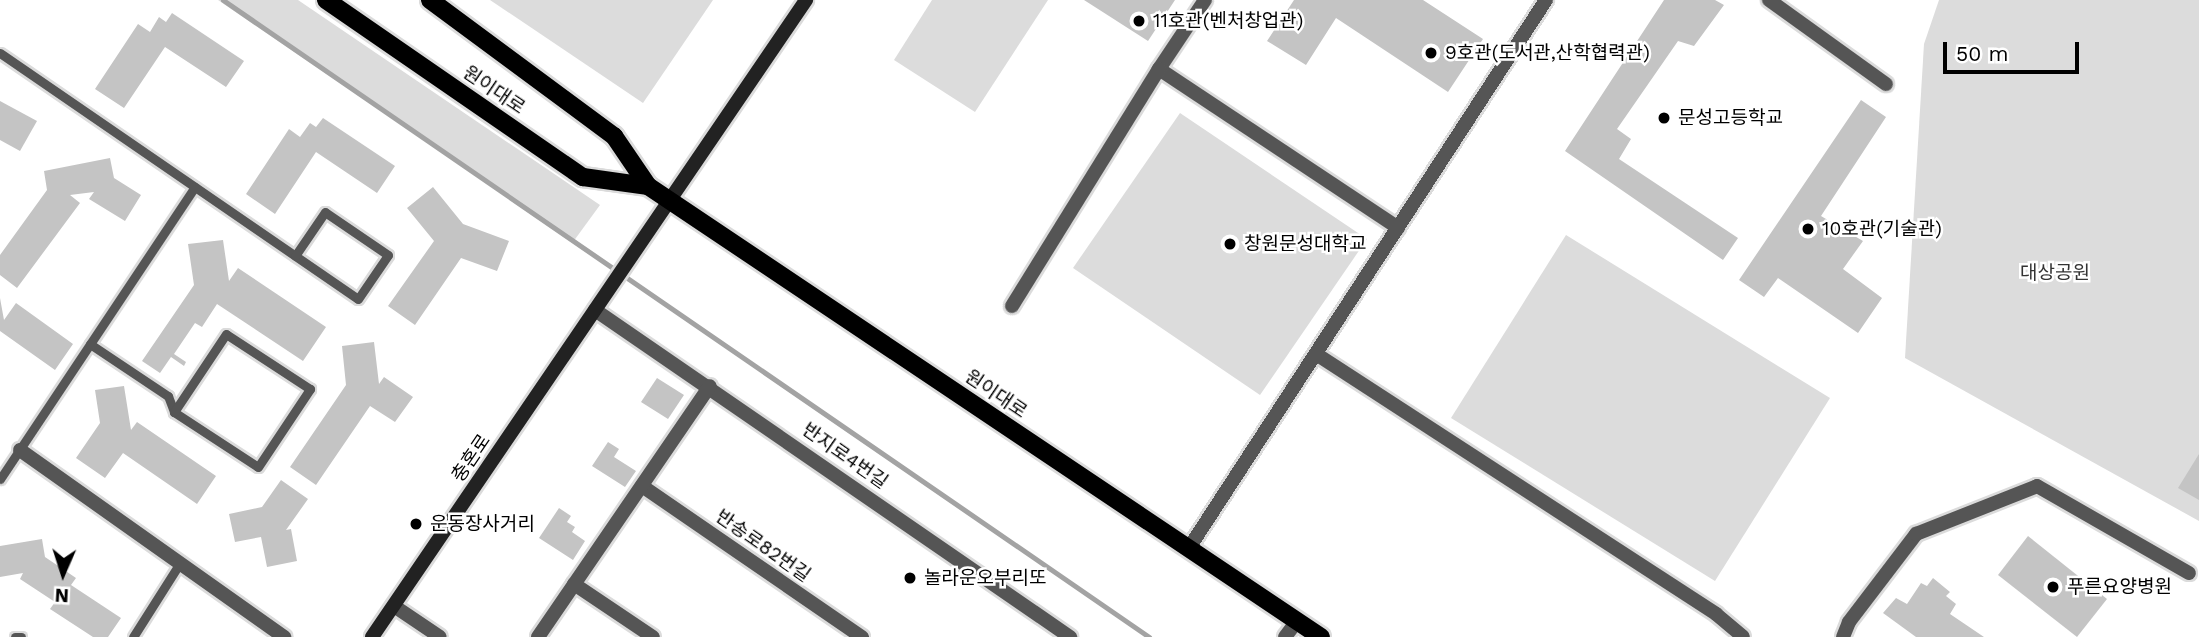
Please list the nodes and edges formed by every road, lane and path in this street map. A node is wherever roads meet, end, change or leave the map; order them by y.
1 (326, 0) edge
2 (430, 0) edge
3 (806, 0) edge
4 (1205, 0) edge
5 (1546, 0) edge
6 (1773, 1) edge
7 (0, 53) edge
8 (1159, 69) junction
9 (1886, 84) dead end
10 (648, 186) junction
11 (195, 187) junction
12 (669, 201) junction
13 (1398, 228) junction
14 (295, 256) junction
15 (598, 305) junction
16 (1012, 306) dead end
17 (90, 344) junction
18 (1316, 354) junction
19 (710, 386) junction
20 (174, 412) junction
21 (20, 450) junction
22 (0, 479) edge
23 (642, 486) junction
24 (1189, 548) junction
25 (180, 563) junction
26 (2189, 573) dead end
27 (574, 584) junction
28 (394, 606) junction
29 (1297, 621) junction
30 (15, 637) edge
31 (22, 637) edge
32 (133, 637) edge
33 (284, 637) edge
34 (372, 637) edge
35 (440, 637) edge
36 (538, 637) edge
37 (653, 637) edge
38 (862, 637) edge
39 (1070, 637) edge
40 (1285, 637) edge
41 (1321, 637) edge
42 (1743, 637) edge
43 (1843, 637) edge

1 - 10 main road, 원이대로
2 - 10 main road, 원이대로
3 - 12 main road
4 - 8 street
5 - 13 street
6 - 9 street
7 - 11 lane
8 - 13 street
8 - 16 street
10 - 12 main road, 원이대로
11 - 14 lane
11 - 17 lane
12 - 15 main road, 충혼로
12 - 24 main road, 원이대로
13 - 18 street
14 - 14 lane
15 - 19 street, 반지로4번길
15 - 28 main road, 충혼로
17 - 20 lane
17 - 21 lane
18 - 24 street
18 - 42 street
19 - 23 street
19 - 39 street, 반지로4번길
20 - 20 lane
21 - 22 lane
21 - 25 street
23 - 27 street
23 - 38 street, 반송로82번길
24 - 29 main road, 원이대로
25 - 32 lane
25 - 33 street
26 - 43 street
27 - 36 street
27 - 37 street
28 - 34 main road, 충혼로
28 - 35 street
29 - 40 street
29 - 41 main road, 원이대로
30 - 31 lane

